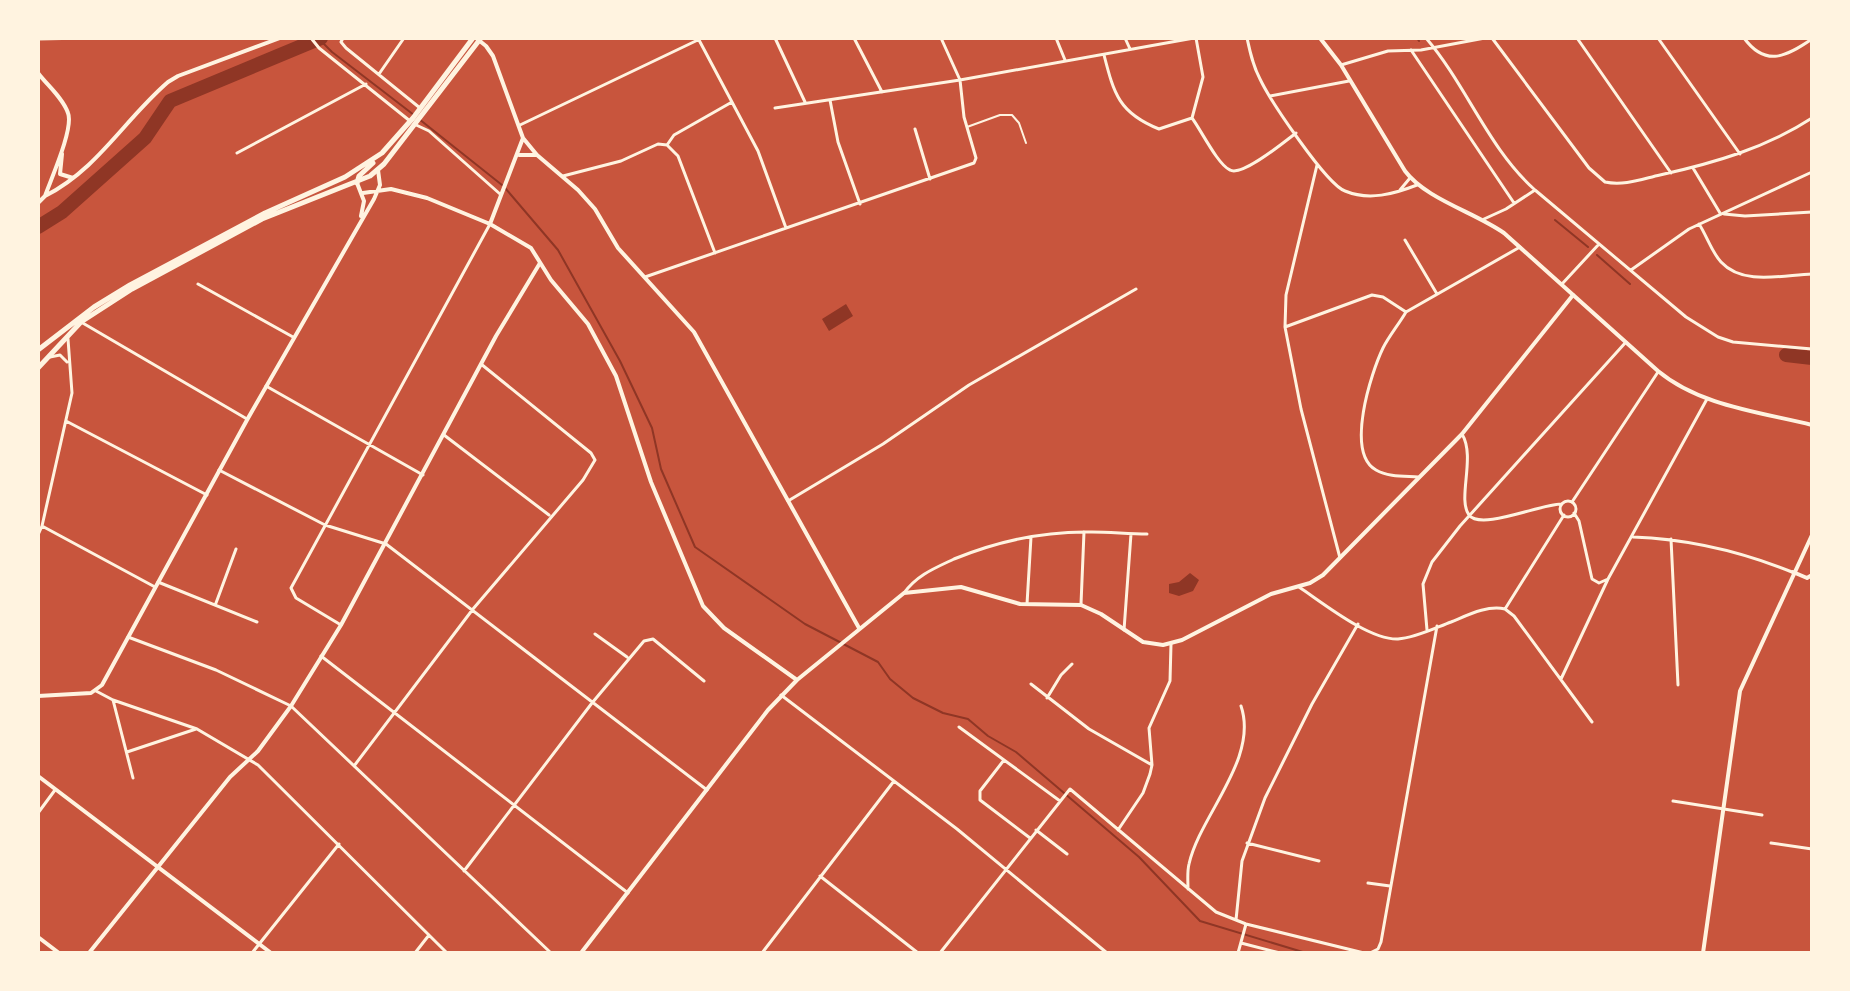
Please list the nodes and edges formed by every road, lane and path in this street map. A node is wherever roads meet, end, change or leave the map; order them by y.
1 (86, 38) edge
2 (280, 38) edge
3 (311, 38) edge
4 (343, 38) edge
5 (404, 38) edge
6 (682, 38) edge
7 (775, 38) edge
8 (854, 38) edge
9 (941, 38) edge
10 (1056, 38) edge
11 (1125, 38) edge
12 (1195, 38) edge
13 (1247, 38) edge
14 (1320, 38) edge
15 (1426, 38) edge
16 (1485, 38) edge
17 (1492, 38) edge
18 (1577, 38) edge
19 (1658, 38) edge
20 (1744, 38) edge
21 (38, 39) edge
22 (477, 39) edge
23 (701, 39) edge
24 (1812, 39) edge
25 (686, 46) junction
26 (1435, 48) junction
27 (1131, 50) junction
28 (1411, 50) junction
29 (1104, 55) junction
30 (1066, 62) junction
31 (1341, 65) junction
32 (38, 73) edge
33 (378, 74) junction
34 (960, 80) junction
35 (1350, 81) junction
36 (366, 84) junction
37 (882, 92) junction
38 (1270, 96) junction
39 (830, 100) junction
40 (732, 102) junction
41 (805, 102) junction
42 (775, 108) dead end
43 (421, 110) junction
44 (1192, 118) junction
45 (1812, 118) edge
46 (413, 121) junction
47 (520, 125) junction
48 (967, 127) junction
49 (915, 129) dead end
50 (1296, 133) junction
51 (523, 138) junction
52 (1026, 143) dead end
53 (667, 145) junction
54 (61, 152) junction
55 (237, 153) dead end
56 (382, 153) junction
57 (1740, 154) junction
58 (518, 155) junction
59 (537, 155) junction
60 (1317, 165) junction
61 (1693, 168) junction
62 (378, 170) junction
63 (1812, 172) edge
64 (1672, 173) junction
65 (563, 176) junction
66 (75, 178) junction
67 (1410, 178) junction
68 (930, 179) junction
69 (357, 183) junction
70 (1417, 185) junction
71 (378, 190) junction
72 (1535, 190) junction
73 (1397, 192) junction
74 (363, 193) junction
75 (503, 194) junction
76 (45, 196) junction
77 (38, 203) edge
78 (860, 204) junction
79 (1515, 204) junction
80 (1812, 212) edge
81 (1720, 213) junction
82 (1484, 219) junction
83 (359, 222) junction
84 (490, 224) junction
85 (1699, 224) junction
86 (786, 229) junction
87 (1405, 240) dead end
88 (1599, 244) junction
89 (1520, 247) junction
90 (715, 253) junction
91 (540, 263) junction
92 (1631, 270) junction
93 (1812, 274) edge
94 (645, 277) junction
95 (198, 284) dead end
96 (1562, 284) junction
97 (1136, 289) dead end
98 (1437, 294) junction
99 (1573, 295) junction
100 (1406, 312) junction
101 (81, 322) junction
102 (1285, 327) junction
103 (67, 334) junction
104 (293, 338) junction
105 (1626, 342) junction
106 (39, 348) edge
107 (1812, 349) edge
108 (47, 358) junction
109 (481, 364) junction
110 (69, 365) junction
111 (38, 368) edge
112 (1658, 371) junction
113 (266, 386) junction
114 (1707, 399) junction
115 (247, 420) junction
116 (66, 421) junction
117 (1812, 425) edge
118 (1462, 434) junction
119 (444, 435) junction
120 (371, 445) junction
121 (219, 470) junction
122 (423, 475) junction
123 (1418, 477) junction
124 (207, 495) junction
125 (787, 501) junction
126 (1572, 502) junction
127 (1562, 504) junction
128 (1574, 513) junction
129 (1469, 515) junction
130 (1564, 515) junction
131 (550, 516) junction
132 (325, 525) junction
133 (42, 526) junction
134 (1084, 532) junction
135 (1131, 534) junction
136 (1147, 534) dead end
137 (38, 535) edge
138 (1812, 535) edge
139 (1031, 537) junction
140 (1633, 537) junction
141 (1671, 539) junction
142 (386, 544) junction
143 (236, 549) dead end
144 (1802, 553) junction
145 (1812, 553) edge
146 (1340, 558) junction
147 (1793, 572) junction
148 (1809, 576) edge
149 (1608, 579) junction
150 (1812, 583) edge
151 (157, 585) junction
152 (1299, 587) junction
153 (904, 593) junction
154 (216, 603) junction
155 (1027, 604) junction
156 (1081, 605) junction
157 (473, 609) junction
158 (1505, 609) junction
159 (257, 622) dead end
160 (1358, 624) junction
161 (341, 625) junction
162 (1437, 626) junction
163 (857, 630) junction
164 (1427, 630) junction
165 (1124, 631) junction
166 (595, 634) dead end
167 (128, 637) junction
168 (1171, 644) junction
169 (321, 656) junction
170 (629, 658) junction
171 (1072, 664) dead end
172 (1561, 679) junction
173 (797, 680) junction
174 (704, 681) dead end
175 (1031, 684) dead end
176 (1678, 685) dead end
177 (96, 691) junction
178 (781, 695) junction
179 (38, 696) edge
180 (1047, 698) junction
181 (113, 700) junction
182 (592, 703) junction
183 (291, 706) junction
184 (1241, 706) dead end
185 (395, 712) junction
186 (1592, 722) dead end
187 (959, 727) dead end
188 (197, 729) junction
189 (127, 752) junction
190 (249, 759) junction
191 (1004, 760) junction
192 (1152, 765) junction
193 (354, 766) junction
194 (38, 776) edge
195 (133, 778) dead end
196 (894, 781) junction
197 (56, 790) junction
198 (707, 790) junction
199 (1061, 799) junction
200 (1673, 801) dead end
201 (515, 805) junction
202 (1723, 810) junction
203 (38, 813) edge
204 (1762, 815) dead end
205 (1036, 830) junction
206 (1118, 830) junction
207 (1030, 838) junction
208 (1247, 843) junction
209 (1771, 843) dead end
210 (339, 844) junction
211 (1812, 849) edge
212 (1067, 854) dead end
213 (1319, 861) dead end
214 (156, 866) junction
215 (1007, 869) junction
216 (464, 871) junction
217 (820, 876) junction
218 (1368, 883) dead end
219 (1390, 886) junction
220 (1188, 889) junction
221 (628, 893) junction
222 (1236, 920) junction
223 (1246, 924) junction
224 (429, 935) junction
225 (38, 937) edge
226 (1242, 941) junction
227 (259, 944) junction
228 (1703, 952) edge
229 (59, 953) edge
230 (89, 953) edge
231 (252, 953) edge
232 (271, 953) edge
233 (415, 953) edge
234 (447, 953) edge
235 (551, 953) edge
236 (581, 953) edge
237 (762, 953) edge
238 (918, 953) edge
239 (940, 953) edge
240 (1107, 953) edge
241 (1238, 953) edge
242 (1280, 953) edge
243 (1364, 953) edge
244 (1370, 953) edge
245 (1711, 953) edge

1 - 21 street
2 - 66 street
3 - 36 street
4 - 33 street
5 - 33 street
6 - 25 street
7 - 41 street
8 - 37 street
9 - 34 street
10 - 30 street
11 - 27 street
12 - 27 street
12 - 44 street
13 - 38 street
14 - 31 street
15 - 26 street
16 - 26 street
17 - 64 street
18 - 64 street
19 - 57 street
20 - 24 street
22 - 43 main road
22 - 47 street
23 - 25 street
23 - 40 street
25 - 47 street
26 - 28 street
26 - 72 street
27 - 29 street
28 - 31 street
28 - 79 street
29 - 30 street
29 - 44 street
30 - 34 street
31 - 35 street
32 - 54 street
33 - 43 street
34 - 37 street
34 - 48 street
35 - 38 street
35 - 67 street
36 - 46 street
36 - 55 street
37 - 39 street
38 - 50 street
39 - 41 street
39 - 78 street
40 - 53 street
40 - 86 street
41 - 42 street
43 - 46 main road
44 - 50 street
45 - 57 street
46 - 56 main road
46 - 62 main road
46 - 75 street
47 - 51 street
48 - 52 lane
48 - 68 street
49 - 68 street
50 - 60 street
51 - 58 street
51 - 59 street
53 - 65 street
53 - 90 street
54 - 66 street
54 - 76 street
56 - 69 main road
56 - 106 main road
57 - 61 street
58 - 59 street
58 - 75 street
59 - 65 street
60 - 73 street
60 - 102 street
61 - 64 street
61 - 81 street
62 - 69 main road
62 - 71 street
63 - 81 street
65 - 94 street
66 - 76 street
67 - 70 street
67 - 73 street
68 - 78 street
69 - 74 street
69 - 101 main road
70 - 73 street
70 - 82 street
71 - 74 street
71 - 83 street
71 - 84 street
72 - 79 street
72 - 88 street
74 - 83 street
75 - 84 street
76 - 77 street
78 - 86 street
79 - 82 street
80 - 81 street
81 - 85 street
82 - 89 street
83 - 104 street
84 - 91 street
84 - 120 street
85 - 92 street
85 - 93 street
86 - 90 street
87 - 98 street
88 - 92 street
88 - 96 street
89 - 96 street
89 - 98 street
90 - 94 street
91 - 109 street
91 - 173 street
92 - 107 street
94 - 125 street
95 - 104 street
96 - 99 street
97 - 125 street
98 - 100 street
99 - 105 street
99 - 118 street
100 - 102 street
100 - 123 street
101 - 103 main road
101 - 115 street
102 - 146 street
103 - 108 main road
103 - 110 street
104 - 113 street
105 - 112 street
105 - 129 street
108 - 110 street
108 - 111 main road
109 - 119 street
109 - 131 street
110 - 116 street
112 - 114 street
112 - 126 street
113 - 115 street
113 - 120 street
114 - 117 street
114 - 140 street
115 - 121 street
116 - 124 street
116 - 133 street
118 - 123 street
118 - 129 street
119 - 122 street
119 - 131 street
120 - 122 street
120 - 132 street
121 - 124 street
121 - 132 street
122 - 142 street
123 - 146 street
124 - 151 street
125 - 163 street
126 - 127 street
126 - 128 street
127 - 129 street
127 - 130 street
128 - 130 street
128 - 149 street
129 - 164 street
130 - 158 street
131 - 157 street
132 - 142 street
132 - 161 street
133 - 137 street
133 - 151 street
134 - 135 street
134 - 139 street
134 - 156 street
135 - 136 street
135 - 165 street
138 - 144 street
139 - 153 street
139 - 155 street
140 - 141 street
140 - 149 street
141 - 147 street
141 - 176 street
142 - 157 street
142 - 161 street
143 - 154 street
144 - 145 street
144 - 147 street
146 - 152 street
147 - 148 street
147 - 202 street
148 - 150 street
149 - 172 street
151 - 154 street
151 - 167 street
152 - 160 street
152 - 168 street
153 - 155 street
153 - 163 street
154 - 159 street
155 - 156 street
156 - 165 street
157 - 182 street
157 - 185 street
158 - 162 street
158 - 172 street
160 - 164 street
160 - 208 street
161 - 169 street
162 - 164 street
162 - 219 street
163 - 173 street
165 - 168 street
166 - 170 street
167 - 177 street
167 - 183 street
168 - 192 street
169 - 183 street
169 - 185 street
170 - 174 street
170 - 182 street
171 - 180 street
172 - 186 street
173 - 178 street
175 - 180 street
177 - 179 street
177 - 181 street
178 - 196 street
178 - 198 street
180 - 192 street
181 - 188 street
181 - 189 street
182 - 198 street
182 - 201 street
183 - 190 street
183 - 193 street
184 - 220 street
185 - 193 street
185 - 201 street
187 - 191 street
188 - 189 street
188 - 190 street
189 - 195 street
190 - 210 street
190 - 214 street
191 - 199 street
191 - 207 street
192 - 206 street
193 - 216 street
194 - 197 street
196 - 215 street
196 - 217 street
197 - 203 street
197 - 214 street
198 - 221 street
199 - 205 street
199 - 206 street
200 - 202 street
201 - 216 street
201 - 221 street
202 - 204 street
202 - 228 street
205 - 207 street
205 - 212 street
206 - 220 street
207 - 215 street
208 - 213 street
208 - 222 street
209 - 211 street
210 - 224 street
210 - 227 street
214 - 227 street
214 - 230 street
215 - 239 street
215 - 240 street
216 - 235 street
217 - 237 street
217 - 238 street
218 - 219 street
219 - 244 street
220 - 222 street
221 - 236 street
222 - 223 street
223 - 226 street
223 - 243 street
224 - 233 street
224 - 234 street
225 - 229 street
226 - 241 street
226 - 242 street
227 - 231 street
227 - 232 street
228 - 245 street

